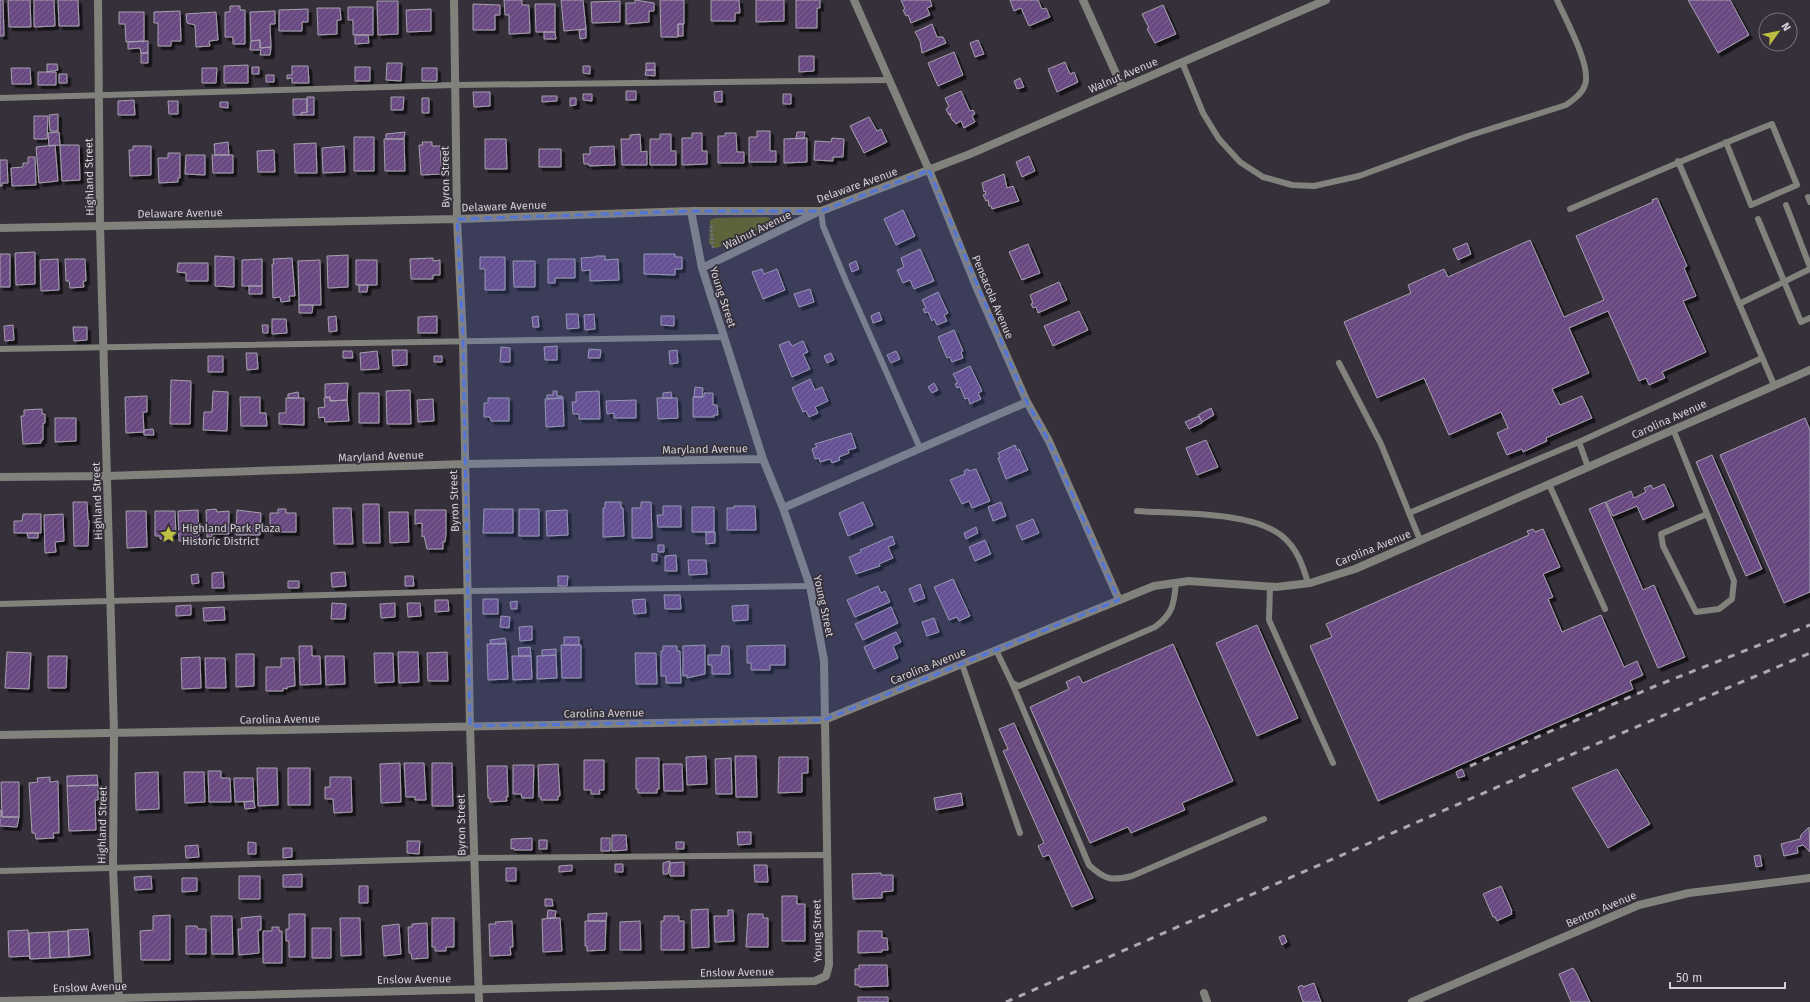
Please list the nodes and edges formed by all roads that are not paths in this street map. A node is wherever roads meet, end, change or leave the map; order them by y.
1 (98, 0) edge
2 (454, 0) edge
3 (854, 0) edge
4 (1083, 0) edge
5 (1326, 0) edge
6 (1557, 0) edge
7 (1182, 62) junction
8 (889, 80) junction
9 (455, 85) junction
10 (1122, 88) junction
11 (99, 95) junction
12 (0, 98) edge
13 (1726, 142) junction
14 (1678, 161) junction
15 (928, 170) junction
16 (1786, 205) dead end
17 (1570, 209) dead end
18 (691, 211) junction
19 (821, 211) junction
20 (457, 219) junction
21 (1758, 219) dead end
22 (100, 226) junction
23 (0, 228) edge
24 (702, 268) junction
25 (1810, 268) edge
26 (1784, 282) junction
27 (1739, 304) junction
28 (1810, 318) edge
29 (724, 337) junction
30 (463, 340) junction
31 (104, 347) junction
32 (0, 349) edge
33 (1762, 358) junction
34 (1339, 363) dead end
35 (1810, 370) edge
36 (1774, 385) junction
37 (1027, 402) junction
38 (1673, 429) junction
39 (1579, 442) junction
40 (920, 448) junction
41 (763, 459) junction
42 (464, 464) junction
43 (1588, 466) junction
44 (107, 476) junction
45 (0, 477) edge
46 (1549, 484) junction
47 (783, 508) junction
48 (1137, 511) dead end
49 (1409, 513) junction
50 (1707, 514) junction
51 (1420, 540) junction
52 (1176, 583) junction
53 (1308, 584) junction
54 (810, 586) junction
55 (1270, 586) junction
56 (468, 591) junction
57 (1119, 600) junction
58 (112, 601) junction
59 (0, 604) edge
60 (1605, 608) dead end
61 (996, 650) junction
62 (962, 664) junction
63 (1012, 683) junction
64 (824, 720) junction
65 (470, 726) junction
66 (114, 732) junction
67 (0, 735) edge
68 (1333, 763) dead end
69 (1264, 819) dead end
70 (1020, 833) dead end
71 (826, 855) junction
72 (473, 858) junction
73 (113, 869) junction
74 (0, 870) edge
75 (1810, 878) edge
76 (826, 976) joint
77 (479, 988) junction
78 (1204, 993) dead end
79 (119, 1000) edge
80 (0, 1001) edge
81 (479, 1002) edge
82 (1207, 1002) edge
83 (1412, 1002) edge

1 - 11 street, Highland Street
2 - 9 street, Byron Street
3 - 8 street, Pensacola Avenue
4 - 10 street
5 - 7 street, Walnut Avenue
6 - 7 lane
7 - 10 street, Walnut Avenue
8 - 9 lane
8 - 15 street, Pensacola Avenue
9 - 11 lane
9 - 20 street, Byron Street
10 - 15 street, Walnut Avenue
11 - 12 lane
11 - 22 street, Highland Street
13 - 13 lane
13 - 14 lane
14 - 17 lane
14 - 27 lane
15 - 19 street, Delaware Avenue
15 - 37 street, Pensacola Avenue
16 - 25 lane
18 - 19 street, Delaware Avenue
18 - 20 street, Delaware Avenue
18 - 24 street, Young Street
19 - 24 street, Walnut Avenue
19 - 40 lane
20 - 22 street, Delaware Avenue
20 - 30 street, Byron Street
21 - 26 lane
22 - 23 street, Delaware Avenue
22 - 31 street, Highland Street
24 - 29 street, Young Street
25 - 26 lane
26 - 27 lane
26 - 28 lane
27 - 33 lane
29 - 30 lane
29 - 41 street, Young Street
30 - 31 lane
30 - 42 street, Byron Street
31 - 32 lane
31 - 44 street, Highland Street
33 - 36 lane
33 - 39 lane
34 - 49 lane
35 - 36 street, Carolina Avenue
36 - 38 street, Carolina Avenue
37 - 40 street
37 - 57 street, Pensacola Avenue
38 - 43 street, Carolina Avenue
38 - 50 lane
39 - 43 lane
39 - 49 lane
40 - 47 street
41 - 42 street, Maryland Avenue
41 - 47 street, Young Street
42 - 44 street, Maryland Avenue
42 - 56 street, Byron Street
43 - 46 street, Carolina Avenue
44 - 45 street, Maryland Avenue
44 - 58 street, Highland Street
46 - 51 street, Carolina Avenue
46 - 60 lane
47 - 54 street, Young Street
48 - 53 lane
49 - 51 lane
50 - 50 lane
51 - 53 street, Carolina Avenue
52 - 55 street, Carolina Avenue
52 - 57 street, Carolina Avenue
52 - 63 lane
53 - 55 street, Carolina Avenue
54 - 56 lane
54 - 64 street, Young Street
55 - 68 lane
56 - 58 lane
56 - 65 street, Byron Street
57 - 61 street, Carolina Avenue
58 - 59 lane
58 - 66 street, Highland Street
61 - 62 street, Carolina Avenue
61 - 63 lane
62 - 64 street, Carolina Avenue
62 - 70 lane
63 - 69 lane
64 - 65 street, Carolina Avenue
64 - 71 street, Young Street
65 - 66 street, Carolina Avenue
65 - 72 street, Byron Street
66 - 67 street, Carolina Avenue
66 - 73 street, Highland Street
71 - 72 lane
71 - 76 street, Young Street
72 - 73 lane
72 - 77 street, Byron Street
73 - 74 lane
73 - 79 street, Highland Street
75 - 83 street, Benton Avenue
76 - 77 street, Enslow Avenue
77 - 79 street, Enslow Avenue
77 - 81 street, Byron Street
78 - 82 street
79 - 80 street, Enslow Avenue

